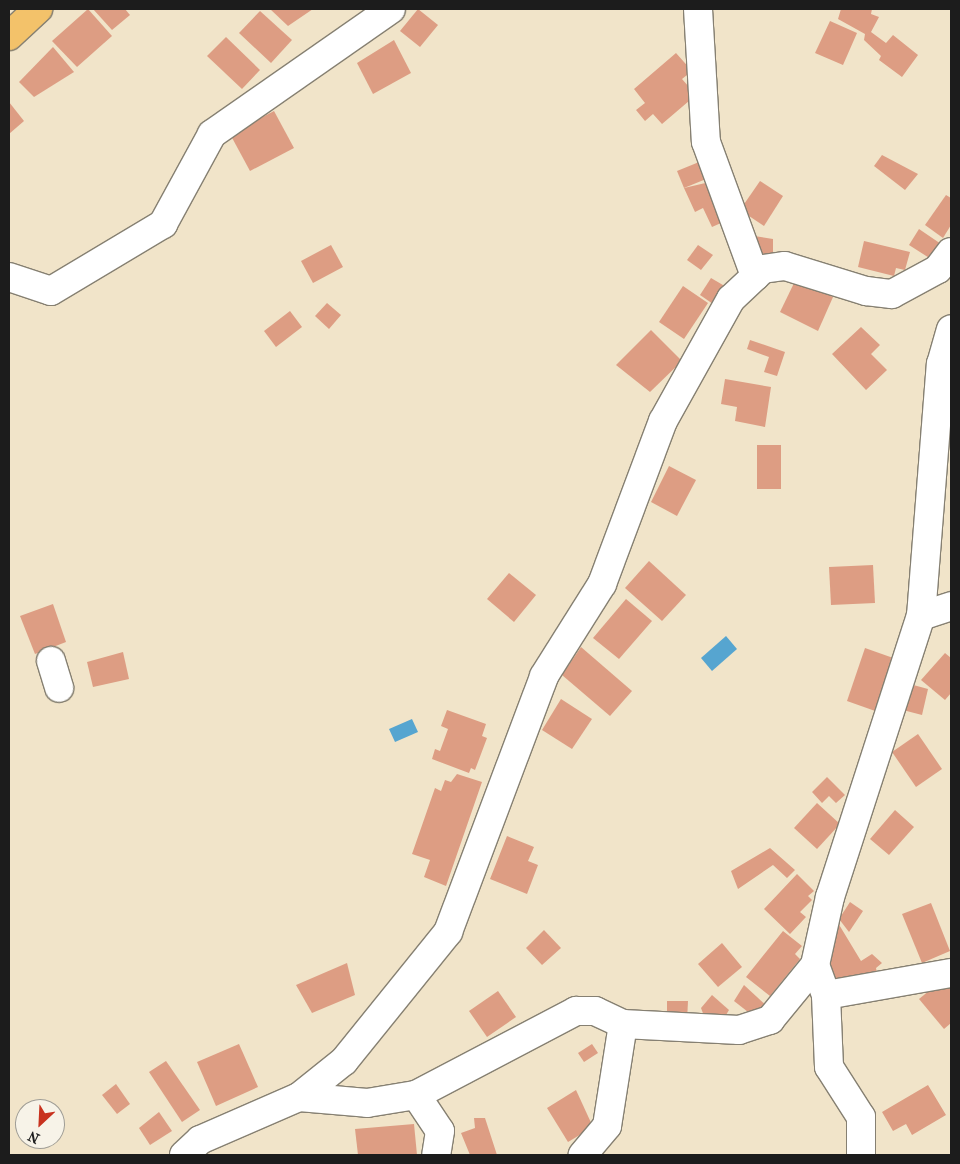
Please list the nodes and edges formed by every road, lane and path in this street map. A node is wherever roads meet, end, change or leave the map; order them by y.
1 (38, 9) edge
2 (390, 9) edge
3 (698, 9) edge
4 (9, 36) edge
5 (951, 252) edge
6 (755, 276) junction
7 (9, 277) edge
8 (951, 329) edge
9 (951, 606) edge
10 (921, 616) junction
11 (51, 661) dead end
12 (59, 688) dead end
13 (815, 965) junction
14 (951, 973) edge
15 (826, 995) junction
16 (623, 1024) junction
17 (416, 1095) junction
18 (299, 1097) junction
19 (581, 1152) edge
20 (184, 1155) edge
21 (436, 1155) edge
22 (861, 1155) edge

1 - 4 main road
2 - 7 street
3 - 6 street
5 - 6 street
6 - 18 street
8 - 10 street
9 - 10 street
10 - 13 street
11 - 12 street
13 - 15 street
13 - 16 street
14 - 15 street
15 - 22 street
16 - 17 street
16 - 19 street
17 - 18 street
17 - 21 street
18 - 20 street

